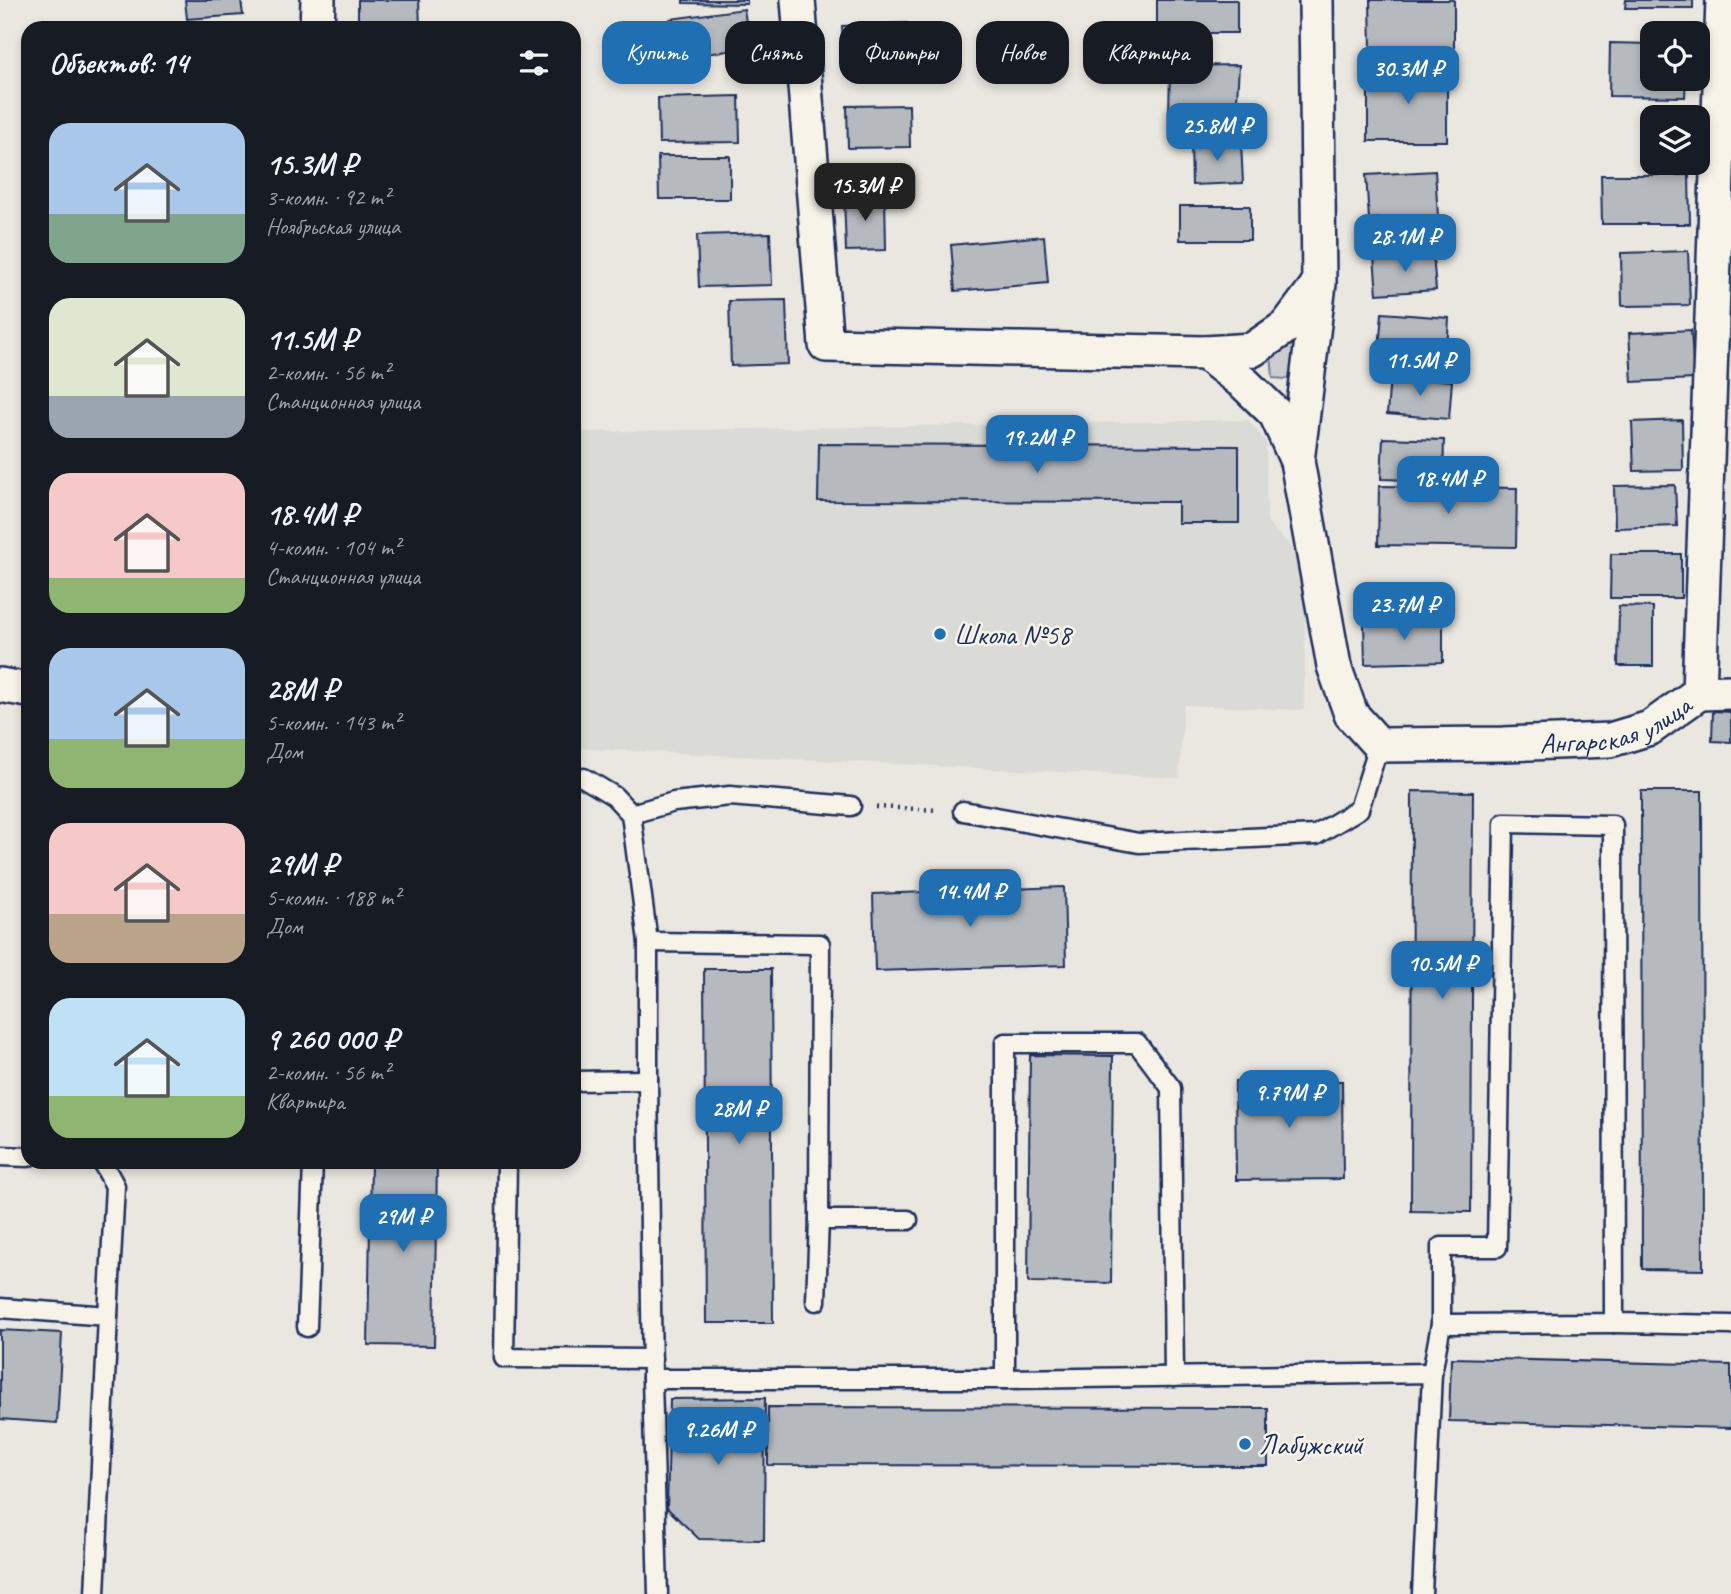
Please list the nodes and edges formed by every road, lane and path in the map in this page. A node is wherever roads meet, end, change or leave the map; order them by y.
1 (317, 0) edge
2 (798, 0) edge
3 (1316, 0) edge
4 (1723, 0) edge
5 (317, 21) edge
6 (1319, 284) junction
7 (1205, 353) junction
8 (1297, 461) junction
9 (0, 685) edge
10 (21, 689) edge
11 (1715, 692) edge
12 (1379, 745) junction
13 (584, 778) dead end
14 (851, 806) joint
15 (963, 811) joint
16 (631, 814) junction
17 (648, 942) junction
18 (648, 1080) junction
19 (581, 1081) edge
20 (0, 1156) edge
21 (21, 1157) edge
22 (106, 1169) edge
23 (313, 1169) edge
24 (508, 1169) edge
25 (818, 1220) junction
26 (908, 1220) dead end
27 (816, 1301) dead end
28 (0, 1308) edge
29 (108, 1316) junction
30 (1614, 1323) junction
31 (1441, 1324) junction
32 (1731, 1325) edge
33 (307, 1327) dead end
34 (652, 1359) junction
35 (1432, 1373) junction
36 (1174, 1377) junction
37 (652, 1379) junction
38 (1005, 1379) junction
39 (95, 1594) edge
40 (658, 1594) edge
41 (1422, 1594) edge

1 - 5 street
2 - 7 street
3 - 6 street
4 - 11 street, Ангарская улица
6 - 7 street
6 - 8 street
7 - 8 street
8 - 12 street
9 - 10 street
11 - 12 street, Ангарская улица
12 - 15 lane
13 - 16 lane
14 - 15 path
14 - 16 lane
16 - 17 lane
17 - 18 lane
17 - 25 lane
18 - 19 lane
18 - 34 lane
20 - 21 lane
22 - 29 lane
23 - 33 lane
24 - 34 lane
25 - 26 lane
25 - 27 lane
28 - 29 lane
29 - 39 lane
30 - 31 lane
30 - 31 lane
30 - 32 lane
31 - 35 lane
34 - 37 lane
35 - 36 lane
35 - 41 lane
36 - 38 lane
36 - 38 lane
37 - 38 lane
37 - 40 lane

